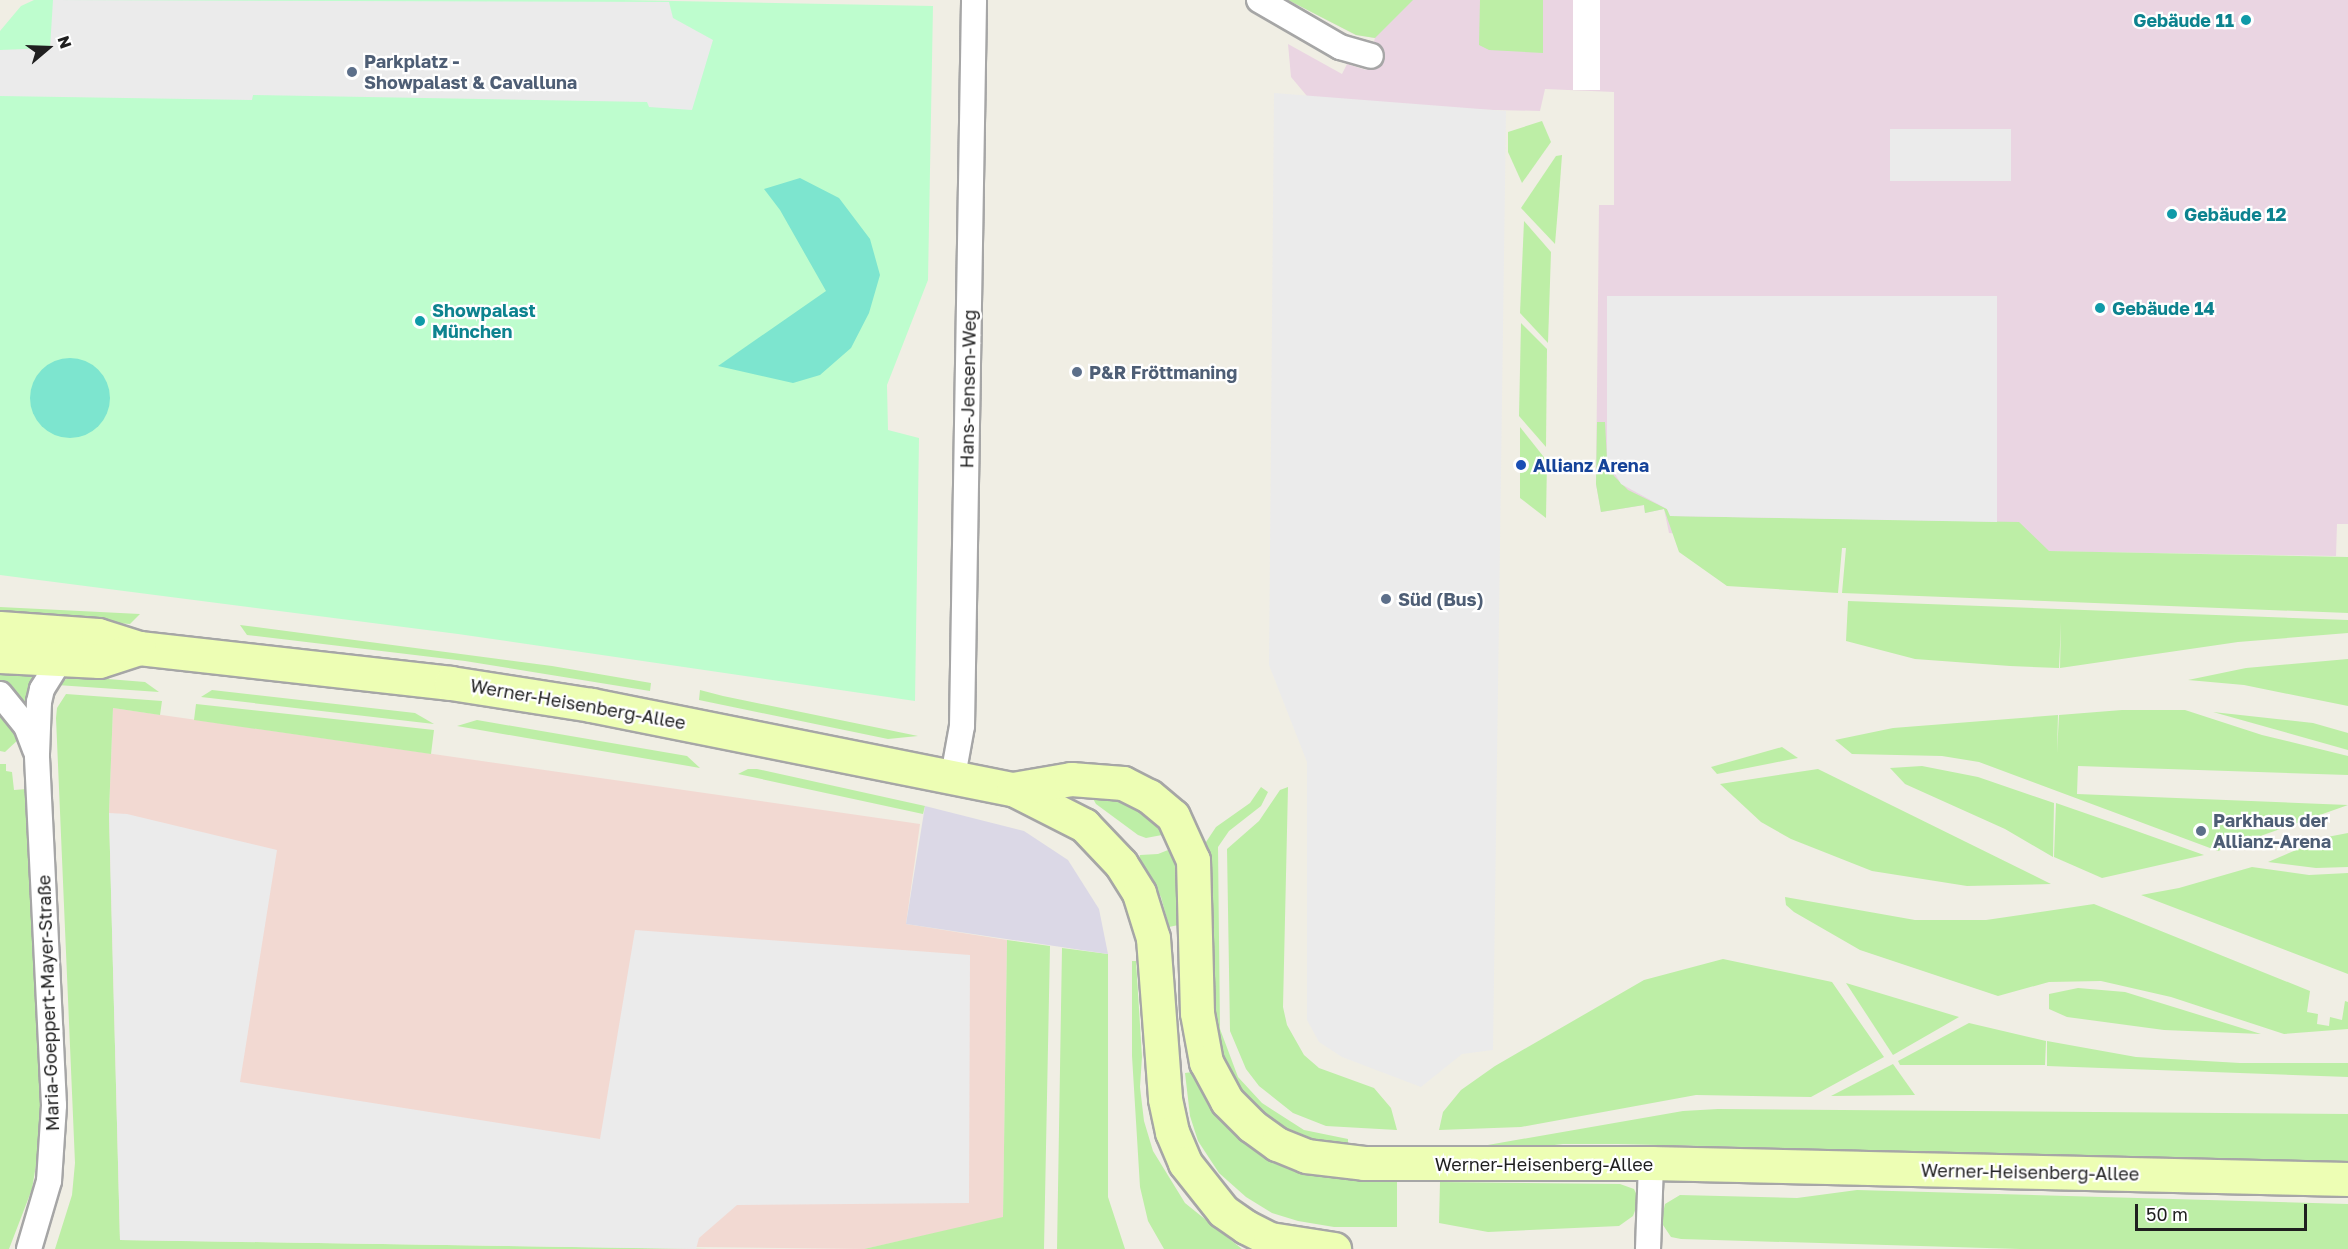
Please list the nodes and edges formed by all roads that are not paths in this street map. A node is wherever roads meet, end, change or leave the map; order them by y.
1 (974, 0) edge
2 (1259, 0) edge
3 (1371, 56) dead end
4 (0, 628) edge
5 (140, 648) junction
6 (0, 656) edge
7 (60, 660) junction
8 (0, 694) edge
9 (37, 754) junction
10 (953, 776) junction
11 (1013, 789) junction
12 (1651, 1163) junction
13 (2348, 1179) edge
14 (29, 1249) edge
15 (1334, 1249) edge
16 (1648, 1249) edge

1 - 10 street, Hans-Jensen-Weg
2 - 3 street
4 - 5 street, Werner-Heisenberg-Allee
5 - 7 street, Werner-Heisenberg-Allee
5 - 10 street, Werner-Heisenberg-Allee
6 - 7 street, Werner-Heisenberg-Allee
7 - 9 street, Maria-Goeppert-Mayer-Straße
8 - 9 street, Maria-Goeppert-Mayer-Straße
9 - 14 street, Maria-Goeppert-Mayer-Straße
10 - 11 street, Werner-Heisenberg-Allee
11 - 12 street, Werner-Heisenberg-Allee
11 - 15 street, Werner-Heisenberg-Allee
12 - 13 street, Werner-Heisenberg-Allee
12 - 16 street

